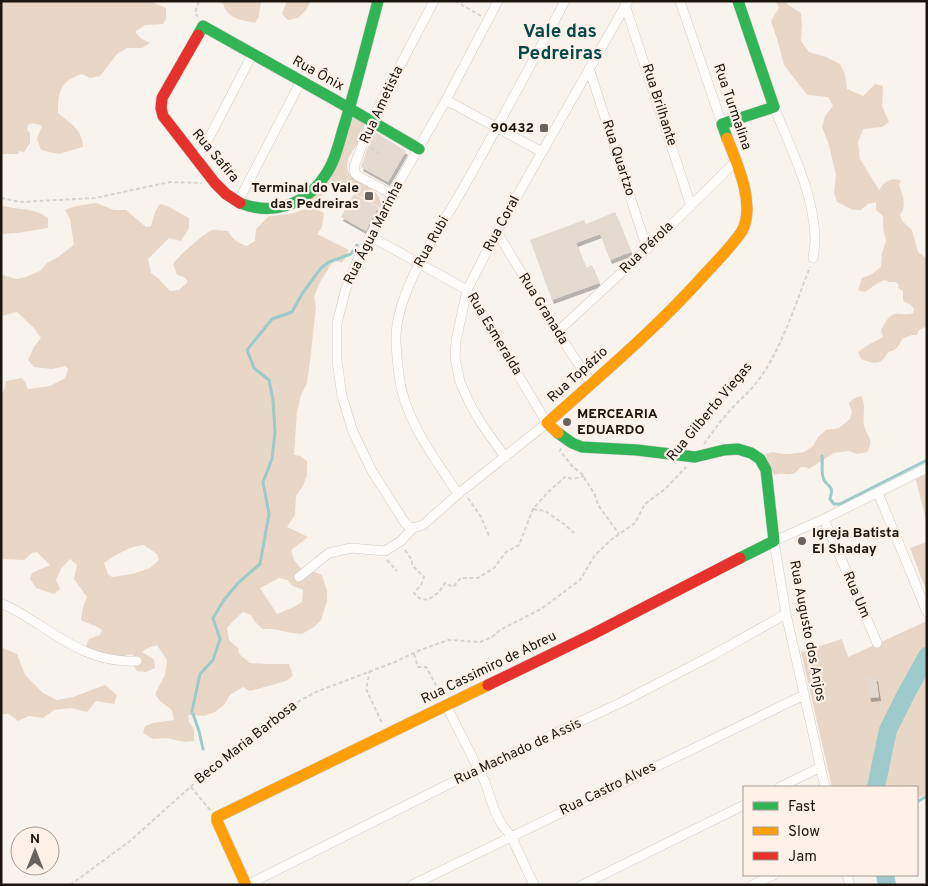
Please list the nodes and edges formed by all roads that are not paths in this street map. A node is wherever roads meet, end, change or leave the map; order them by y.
1 (378, 1) edge
2 (434, 1) edge
3 (498, 1) edge
4 (565, 1) edge
5 (680, 1) edge
6 (738, 1) edge
7 (626, 3) edge
8 (252, 55) junction
9 (589, 68) junction
10 (300, 81) junction
11 (446, 100) junction
12 (774, 107) junction
13 (161, 108) joint
14 (349, 109) junction
15 (371, 121) junction
16 (722, 124) junction
17 (496, 127) junction
18 (419, 149) junction
19 (542, 152) junction
20 (198, 161) junction
21 (735, 162) junction
22 (392, 194) junction
23 (238, 202) junction
24 (690, 206) junction
25 (746, 224) joint
26 (497, 232) junction
27 (370, 236) junction
28 (647, 249) junction
29 (813, 258) road end
30 (419, 264) junction
31 (467, 290) junction
32 (557, 332) junction
33 (592, 384) junction
34 (547, 422) junction
35 (505, 457) junction
36 (927, 468) edge
37 (460, 492) junction
38 (878, 493) junction
39 (824, 519) junction
40 (413, 528) junction
41 (774, 541) junction
42 (299, 577) dead end
43 (1, 603) edge
44 (927, 612) edge
45 (786, 614) junction
46 (876, 643) dead end
47 (137, 660) dead end
48 (804, 695) junction
49 (446, 705) junction
50 (821, 767) junction
51 (478, 770) junction
52 (782, 786) edge
53 (825, 786) edge
54 (743, 805) edge
55 (511, 836) junction
56 (772, 876) edge
57 (246, 885) edge
58 (412, 885) edge
59 (534, 885) edge
60 (582, 885) edge
61 (752, 885) edge

1 - 14 street, Rua Safira
2 - 15 street, Rua Ametista
3 - 11 street, Rua Água Marinha
4 - 17 street, Rua Rubi
5 - 16 street, Rua Turmalina
6 - 12 street
7 - 9 street, Rua Coral
7 - 24 street, Rua Brilhante
8 - 10 street, Rua Ônix
8 - 13 street, Rua Ônix
8 - 20 street
9 - 19 street, Rua Coral
9 - 28 street, Rua Quartzo
10 - 14 street, Rua Ônix
10 - 23 street
11 - 17 street
11 - 18 street, Rua Água Marinha
12 - 16 street
12 - 29 street
13 - 20 street, Rua Safira
14 - 15 street, Rua Ônix
14 - 23 street, Rua Safira
15 - 18 street, Rua Ônix
15 - 22 street, Rua Ametista
16 - 21 street, Rua Turmalina
17 - 19 street
17 - 30 street, Rua Rubi
18 - 22 street, Rua Água Marinha
19 - 26 street, Rua Coral
20 - 23 street, Rua Safira
21 - 24 street, Rua Pérola
21 - 25 street, Rua Turmalina
22 - 27 street, Rua Água Marinha
24 - 28 street, Rua Pérola
25 - 33 street, Rua Topázio
26 - 31 street, Rua Coral
26 - 32 street, Rua Granada
27 - 30 street, Rua Esmeralda
27 - 40 street, Rua Água Marinha
28 - 32 street, Rua Pérola
30 - 31 street, Rua Esmeralda
30 - 37 street, Rua Rubi
31 - 34 street, Rua Esmeralda
31 - 35 street, Rua Coral
32 - 33 street, Rua Granada
33 - 34 street, Rua Topázio
34 - 35 street, Rua Topázio
34 - 41 street, Rua Augusto dos Anjos
35 - 37 street, Rua Topázio
36 - 38 street
37 - 40 street, Rua Topázio
38 - 39 street
38 - 44 street
39 - 41 street
39 - 46 street, Rua Um
40 - 42 street, Rua Topázio
41 - 45 street, Rua Augusto dos Anjos
41 - 49 street, Rua Cassimiro de Abreu
43 - 47 street
45 - 48 street, Rua Augusto dos Anjos
45 - 51 street, Rua Machado de Assis
48 - 50 street, Rua Augusto dos Anjos
48 - 55 street, Rua Castro Alves
49 - 51 street
49 - 57 street, Rua Cassimiro de Abreu
50 - 52 street
50 - 53 street, Rua Augusto dos Anjos
51 - 55 street
51 - 57 street, Rua Machado de Assis
54 - 60 street
55 - 58 street, Rua Castro Alves
55 - 59 street
56 - 61 street

